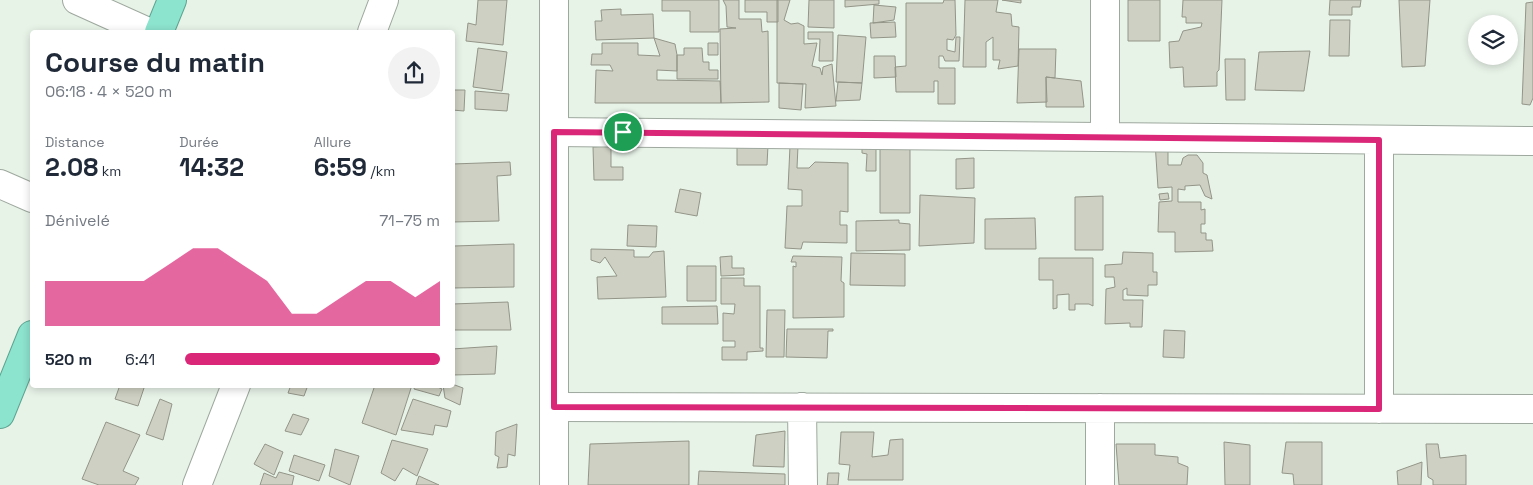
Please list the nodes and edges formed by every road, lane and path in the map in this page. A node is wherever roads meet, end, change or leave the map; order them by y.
1 (77, 0) edge
2 (172, 0) edge
3 (384, 0) edge
4 (554, 0) edge
5 (1105, 0) edge
6 (144, 30) edge
7 (160, 30) edge
8 (373, 30) edge
9 (554, 132) junction
10 (1104, 137) junction
11 (1379, 140) junction
12 (1533, 141) edge
13 (0, 184) edge
14 (30, 197) edge
15 (30, 340) edge
16 (235, 388) edge
17 (554, 407) junction
18 (802, 407) junction
19 (1100, 408) junction
20 (1379, 409) junction
21 (1533, 409) edge
22 (0, 414) edge
23 (197, 485) edge
24 (554, 485) edge
25 (803, 485) edge
26 (1100, 485) edge

1 - 6 street
2 - 7 highway
3 - 8 street
4 - 9 street
5 - 10 street
9 - 10 street
9 - 17 street
10 - 11 street
11 - 12 street
11 - 20 street
13 - 14 street
15 - 22 highway
16 - 23 street
17 - 18 street
17 - 24 street
18 - 19 street
18 - 25 street
19 - 20 street
19 - 26 street
20 - 21 street

